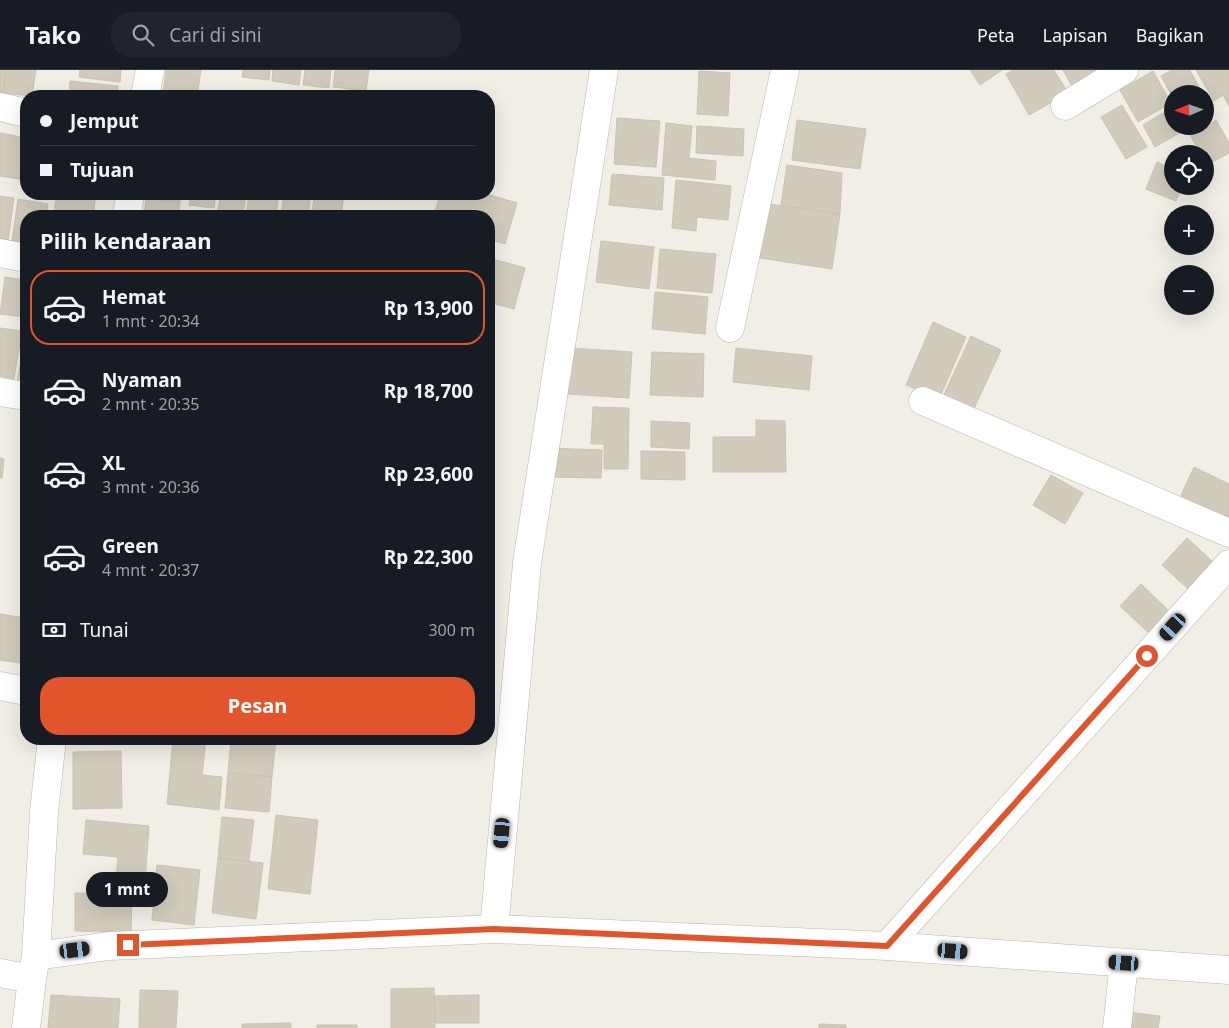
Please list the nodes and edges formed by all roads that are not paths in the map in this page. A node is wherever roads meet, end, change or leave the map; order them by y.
1 (150, 70) edge
2 (604, 70) edge
3 (785, 70) edge
4 (1124, 70) edge
5 (147, 90) edge
6 (1065, 106) dead end
7 (0, 107) edge
8 (20, 112) edge
9 (0, 253) edge
10 (20, 257) edge
11 (730, 328) dead end
12 (0, 392) edge
13 (20, 395) edge
14 (923, 401) dead end
15 (1229, 532) edge
16 (1229, 564) edge
17 (0, 686) edge
18 (20, 690) edge
19 (51, 745) edge
20 (494, 929) junction
21 (887, 946) junction
22 (1124, 963) junction
23 (34, 967) junction
24 (1229, 970) edge
25 (0, 972) edge
26 (26, 1028) edge
27 (1117, 1028) edge

1 - 5 street
2 - 20 street
3 - 11 street
4 - 6 street
7 - 8 street
9 - 10 street
12 - 13 street
14 - 15 street
16 - 21 street
17 - 18 street
19 - 23 street
20 - 21 street
20 - 23 street
21 - 22 street
22 - 24 street
22 - 27 street
23 - 25 street
23 - 26 street

